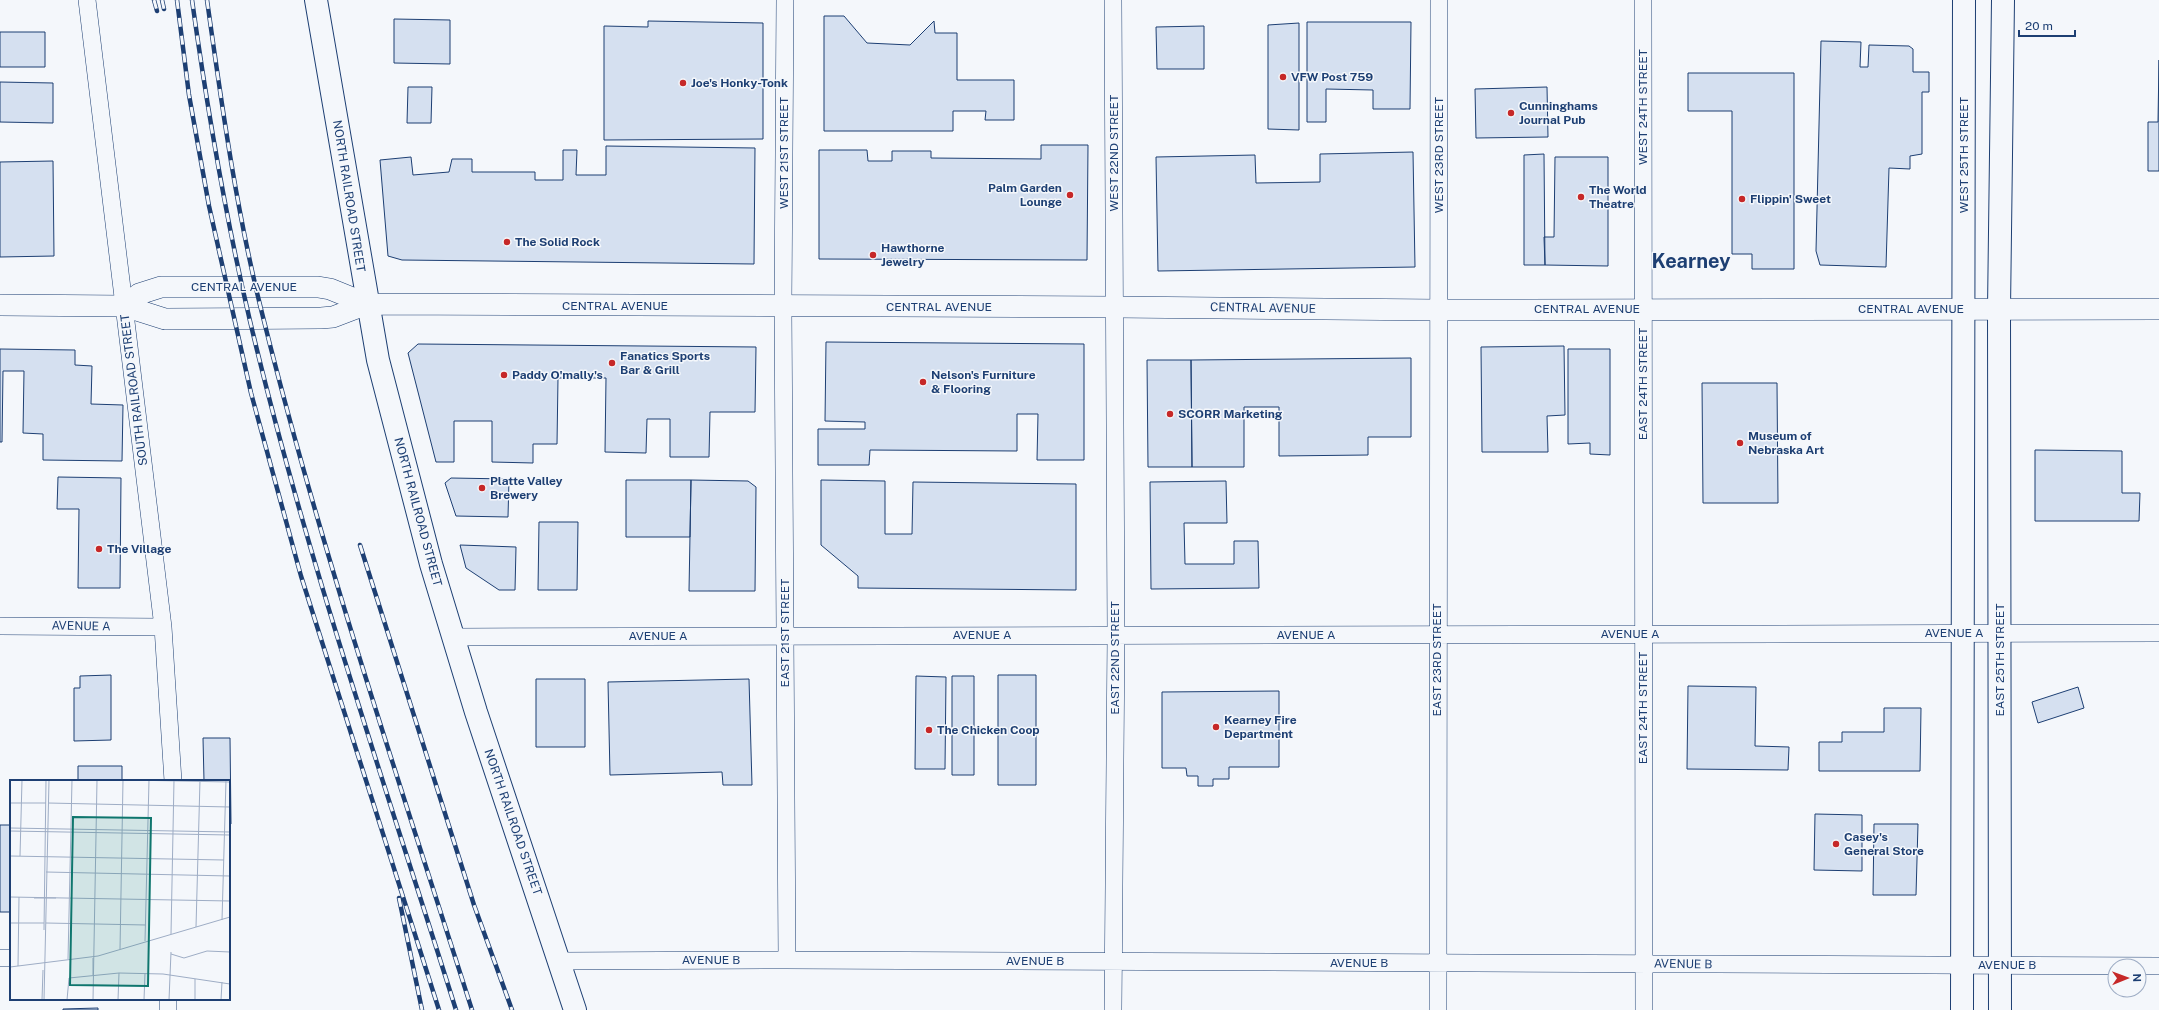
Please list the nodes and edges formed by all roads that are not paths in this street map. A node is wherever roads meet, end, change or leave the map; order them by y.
1 (87, 0) edge
2 (316, 0) edge
3 (785, 0) edge
4 (1113, 0) edge
5 (1439, 0) edge
6 (1642, 0) edge
7 (1964, 0) edge
8 (2003, 0) edge
9 (367, 304) junction
10 (0, 305) edge
11 (124, 306) junction
12 (783, 307) junction
13 (1115, 307) junction
14 (1643, 309) junction
15 (1999, 309) junction
16 (2159, 309) edge
17 (1439, 310) junction
18 (1963, 310) junction
19 (0, 626) edge
20 (163, 627) junction
21 (1963, 633) junction
22 (2000, 633) junction
23 (2159, 633) edge
24 (1437, 634) junction
25 (1643, 634) junction
26 (1116, 635) junction
27 (785, 636) junction
28 (453, 637) junction
29 (173, 780) edge
30 (787, 960) junction
31 (560, 961) junction
32 (1114, 961) junction
33 (1438, 963) junction
34 (1644, 963) junction
35 (2000, 964) junction
36 (1962, 965) junction
37 (2159, 966) edge
38 (575, 1010) edge
39 (1113, 1010) edge
40 (1438, 1010) edge
41 (1644, 1010) edge
42 (1962, 1010) edge
43 (2000, 1010) edge

1 - 11 street, SOUTH RAILROAD STREET
2 - 9 main road, NORTH RAILROAD STREET
3 - 12 street, WEST 21ST STREET
4 - 13 street, WEST 22ND STREET
5 - 17 street, WEST 23RD STREET
6 - 14 street, WEST 24TH STREET
7 - 18 main road, WEST 25TH STREET
8 - 15 main road
9 - 11 street, CENTRAL AVENUE
9 - 11 street, CENTRAL AVENUE
9 - 12 street, CENTRAL AVENUE
9 - 28 main road, NORTH RAILROAD STREET
10 - 11 street, CENTRAL AVENUE
11 - 20 street, SOUTH RAILROAD STREET
12 - 13 street, CENTRAL AVENUE
12 - 27 street, EAST 21ST STREET
13 - 17 street, CENTRAL AVENUE
13 - 26 street, EAST 22ND STREET
14 - 17 street, CENTRAL AVENUE
14 - 18 street, CENTRAL AVENUE
14 - 25 street, EAST 24TH STREET
15 - 16 street, CENTRAL AVENUE
15 - 18 street, CENTRAL AVENUE
15 - 22 main road, EAST 25TH STREET
17 - 24 street, EAST 23RD STREET
18 - 21 main road
19 - 20 street, AVENUE A
20 - 29 street, SOUTH RAILROAD STREET
21 - 22 street, AVENUE A
21 - 25 street, AVENUE A
21 - 36 main road
22 - 23 street, AVENUE A
22 - 35 main road, EAST 25TH STREET
24 - 25 street, AVENUE A
24 - 26 street, AVENUE A
24 - 33 street, EAST 23RD STREET
25 - 34 street, EAST 24TH STREET
26 - 27 street, AVENUE A
26 - 32 street, EAST 22ND STREET
27 - 28 street, AVENUE A
27 - 30 street, EAST 21ST STREET
28 - 31 main road, NORTH RAILROAD STREET
30 - 31 street, AVENUE B
30 - 32 street, AVENUE B
31 - 38 main road, NORTH RAILROAD STREET
32 - 33 street, AVENUE B
32 - 39 street, EAST 22ND STREET
33 - 34 street, AVENUE B
33 - 40 street, EAST 23RD STREET
34 - 36 street, AVENUE B
34 - 41 street, EAST 24TH STREET
35 - 36 street, AVENUE B
35 - 37 street, AVENUE B
35 - 43 main road, EAST 25TH STREET
36 - 42 main road

